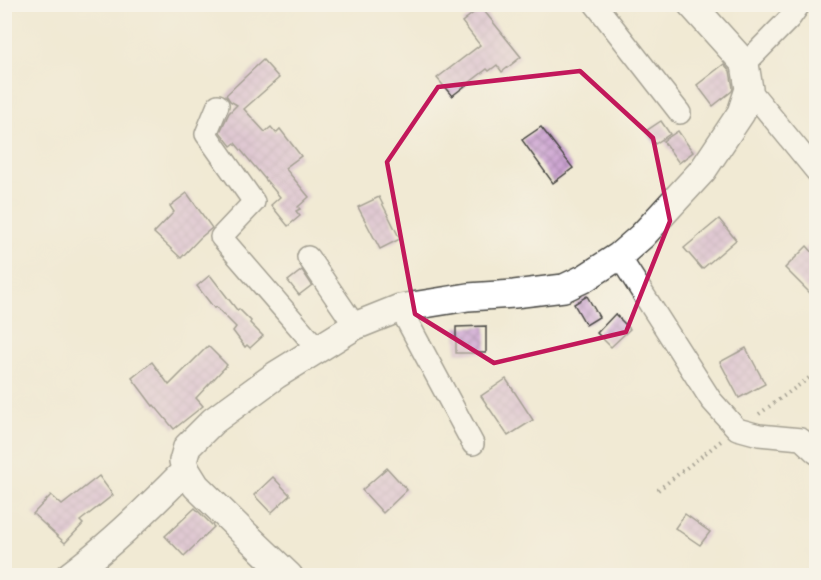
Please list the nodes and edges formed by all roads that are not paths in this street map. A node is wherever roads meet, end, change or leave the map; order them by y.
1 (595, 4) edge
2 (691, 4) edge
3 (800, 4) edge
4 (747, 76) junction
5 (218, 105) dead end
6 (680, 113) dead end
7 (816, 171) edge
8 (619, 256) junction
9 (308, 257) dead end
10 (400, 308) junction
11 (355, 326) junction
12 (317, 348) junction
13 (473, 444) dead end
14 (816, 453) edge
15 (186, 470) junction
16 (69, 576) edge
17 (289, 576) edge

1 - 6 street
2 - 4 street
3 - 4 street
4 - 7 street
4 - 8 street
5 - 12 street
8 - 10 street
8 - 14 street
9 - 11 street
10 - 11 street
10 - 13 street
11 - 12 street
12 - 15 street
15 - 16 street
15 - 17 street

